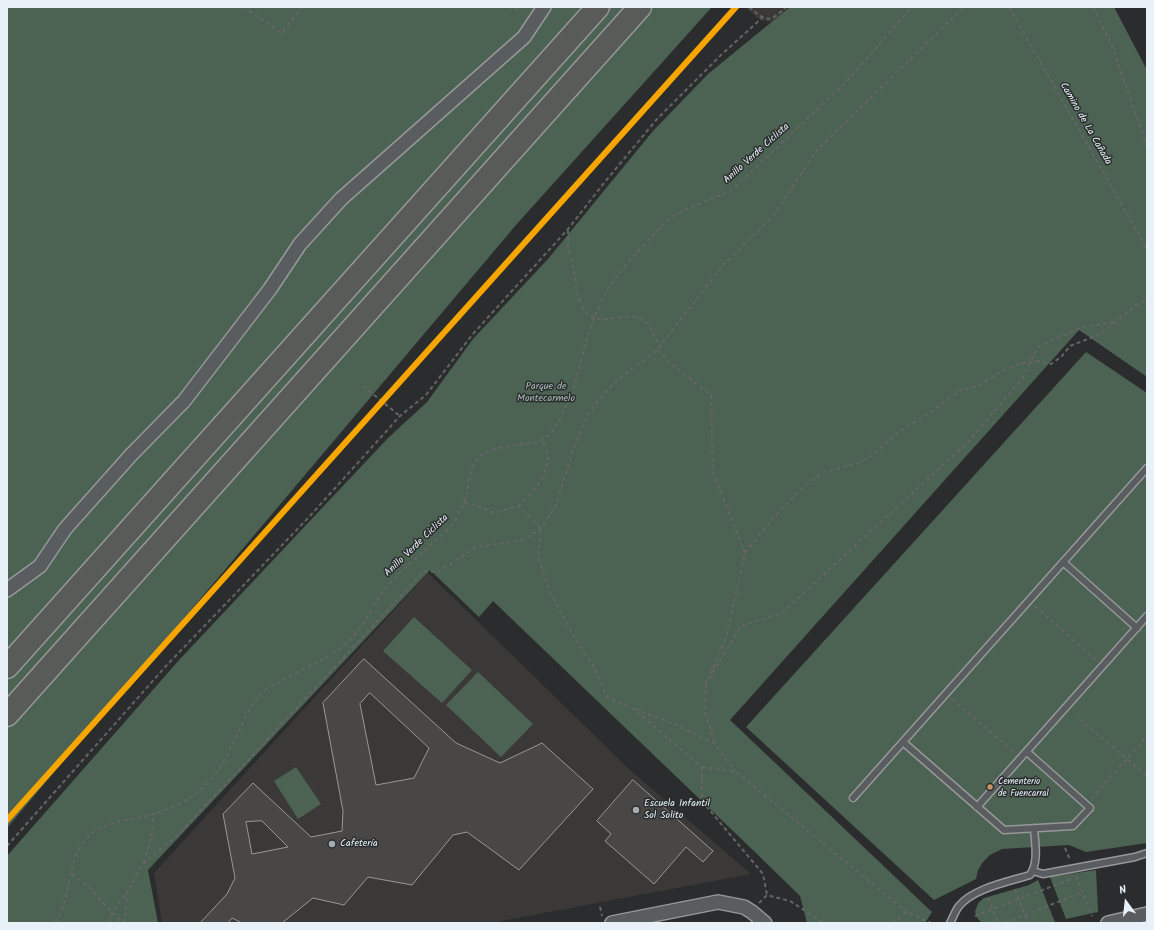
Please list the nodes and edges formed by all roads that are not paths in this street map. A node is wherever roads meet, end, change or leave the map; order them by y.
1 (544, 7) edge
2 (598, 7) edge
3 (640, 7) edge
4 (1147, 468) edge
5 (1141, 474) junction
6 (1147, 480) edge
7 (1063, 562) junction
8 (7, 590) edge
9 (1147, 616) edge
10 (1137, 628) junction
11 (7, 667) edge
12 (7, 715) edge
13 (903, 742) junction
14 (1027, 752) junction
15 (853, 798) dead end
16 (977, 807) junction
17 (1034, 828) junction
18 (1147, 853) edge
19 (1033, 870) junction
20 (1147, 914) edge
21 (612, 923) edge
22 (765, 923) edge
23 (950, 923) edge
24 (1108, 923) edge

1 - 8 street
2 - 11 highway
3 - 12 highway
4 - 5 lane
5 - 6 lane
5 - 7 lane
7 - 10 lane
7 - 13 lane
9 - 10 lane
10 - 14 lane
13 - 15 lane
13 - 16 lane
14 - 16 lane
14 - 17 lane
16 - 17 lane
17 - 19 lane
18 - 19 lane
19 - 23 lane
20 - 24 street
21 - 22 street

